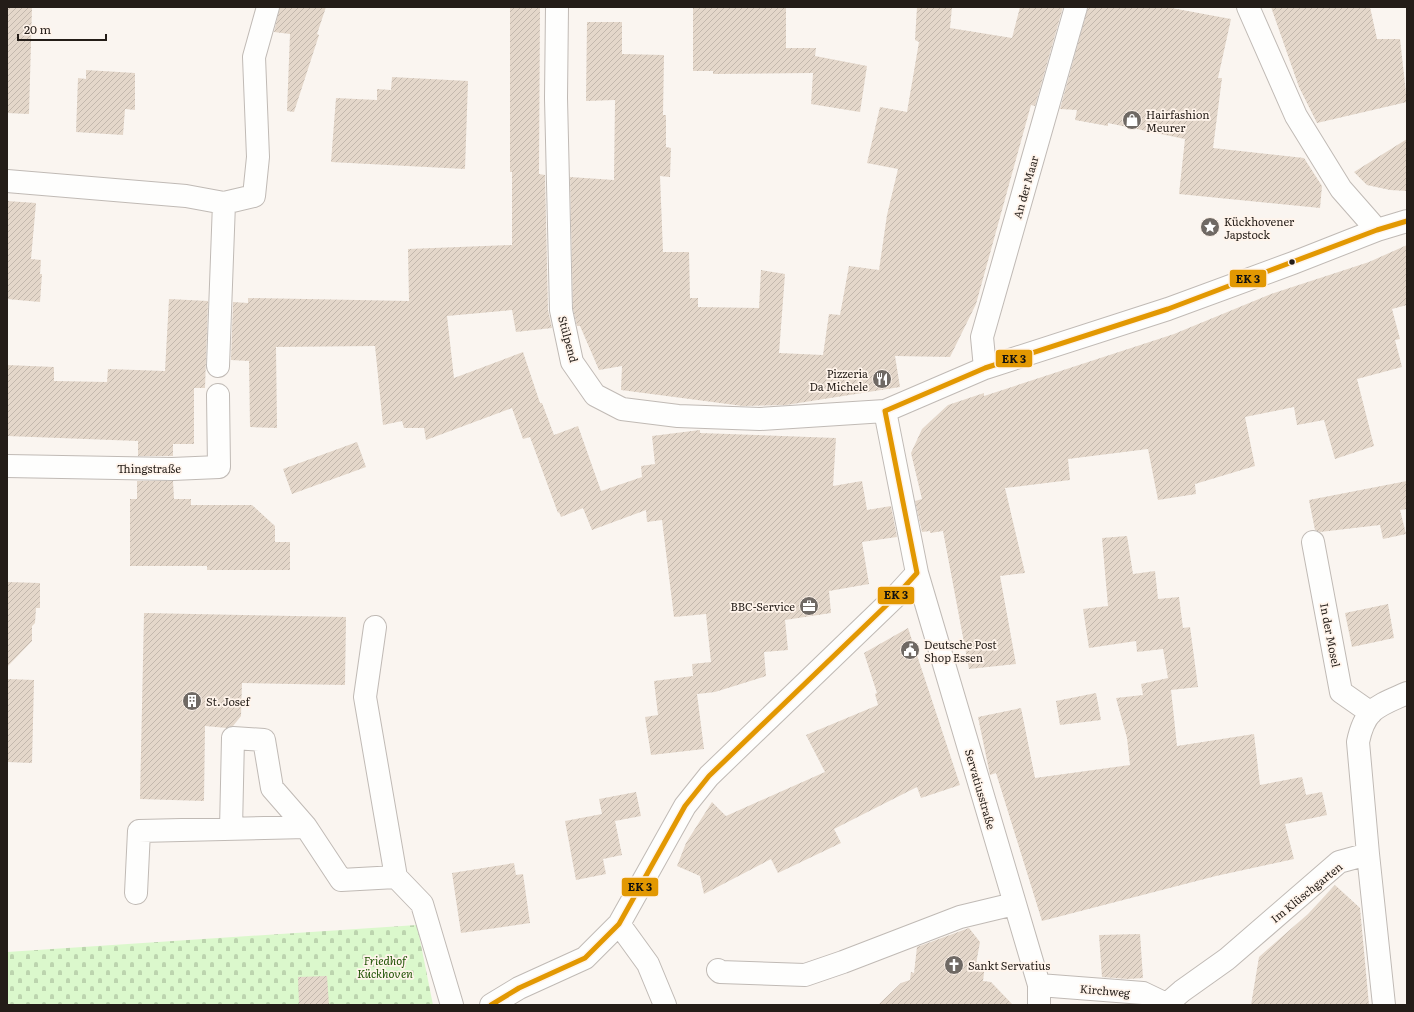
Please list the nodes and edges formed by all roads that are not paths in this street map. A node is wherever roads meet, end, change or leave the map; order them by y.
1 (268, 7) edge
2 (557, 7) edge
3 (1076, 7) edge
4 (1248, 7) edge
5 (7, 180) edge
6 (224, 203) junction
7 (1407, 221) edge
8 (1377, 230) junction
9 (218, 366) dead end
10 (985, 368) junction
11 (218, 395) dead end
12 (885, 411) junction
13 (7, 466) edge
14 (1313, 542) dead end
15 (917, 573) junction
16 (375, 627) dead end
17 (1407, 693) edge
18 (1371, 713) junction
19 (306, 827) junction
20 (231, 829) junction
21 (1368, 854) junction
22 (396, 877) junction
23 (136, 894) dead end
24 (1014, 904) junction
25 (619, 924) junction
26 (718, 970) dead end
27 (1039, 995) edge
28 (1167, 1004) edge
29 (452, 1005) edge
30 (491, 1005) edge
31 (665, 1005) edge
32 (1384, 1005) edge

1 - 6 street
2 - 12 street, Stülpend
3 - 10 street, An der Maar
4 - 8 street
5 - 6 street
6 - 9 street
7 - 8 street, Stülpend
8 - 10 street, Stülpend
10 - 12 street, Stülpend
11 - 13 street, Thingstraße
12 - 15 street, Servatiusstraße
14 - 18 street, In der Mosel
15 - 24 street, Servatiusstraße
15 - 25 street
16 - 22 street
17 - 18 street
18 - 21 street
19 - 20 street
19 - 20 street
19 - 22 street
20 - 23 street
21 - 28 street, Im Klüschgarten
21 - 32 street
22 - 29 street
24 - 26 street
24 - 27 street, Servatiusstraße
25 - 30 street
25 - 31 street
27 - 28 street, Kirchweg

